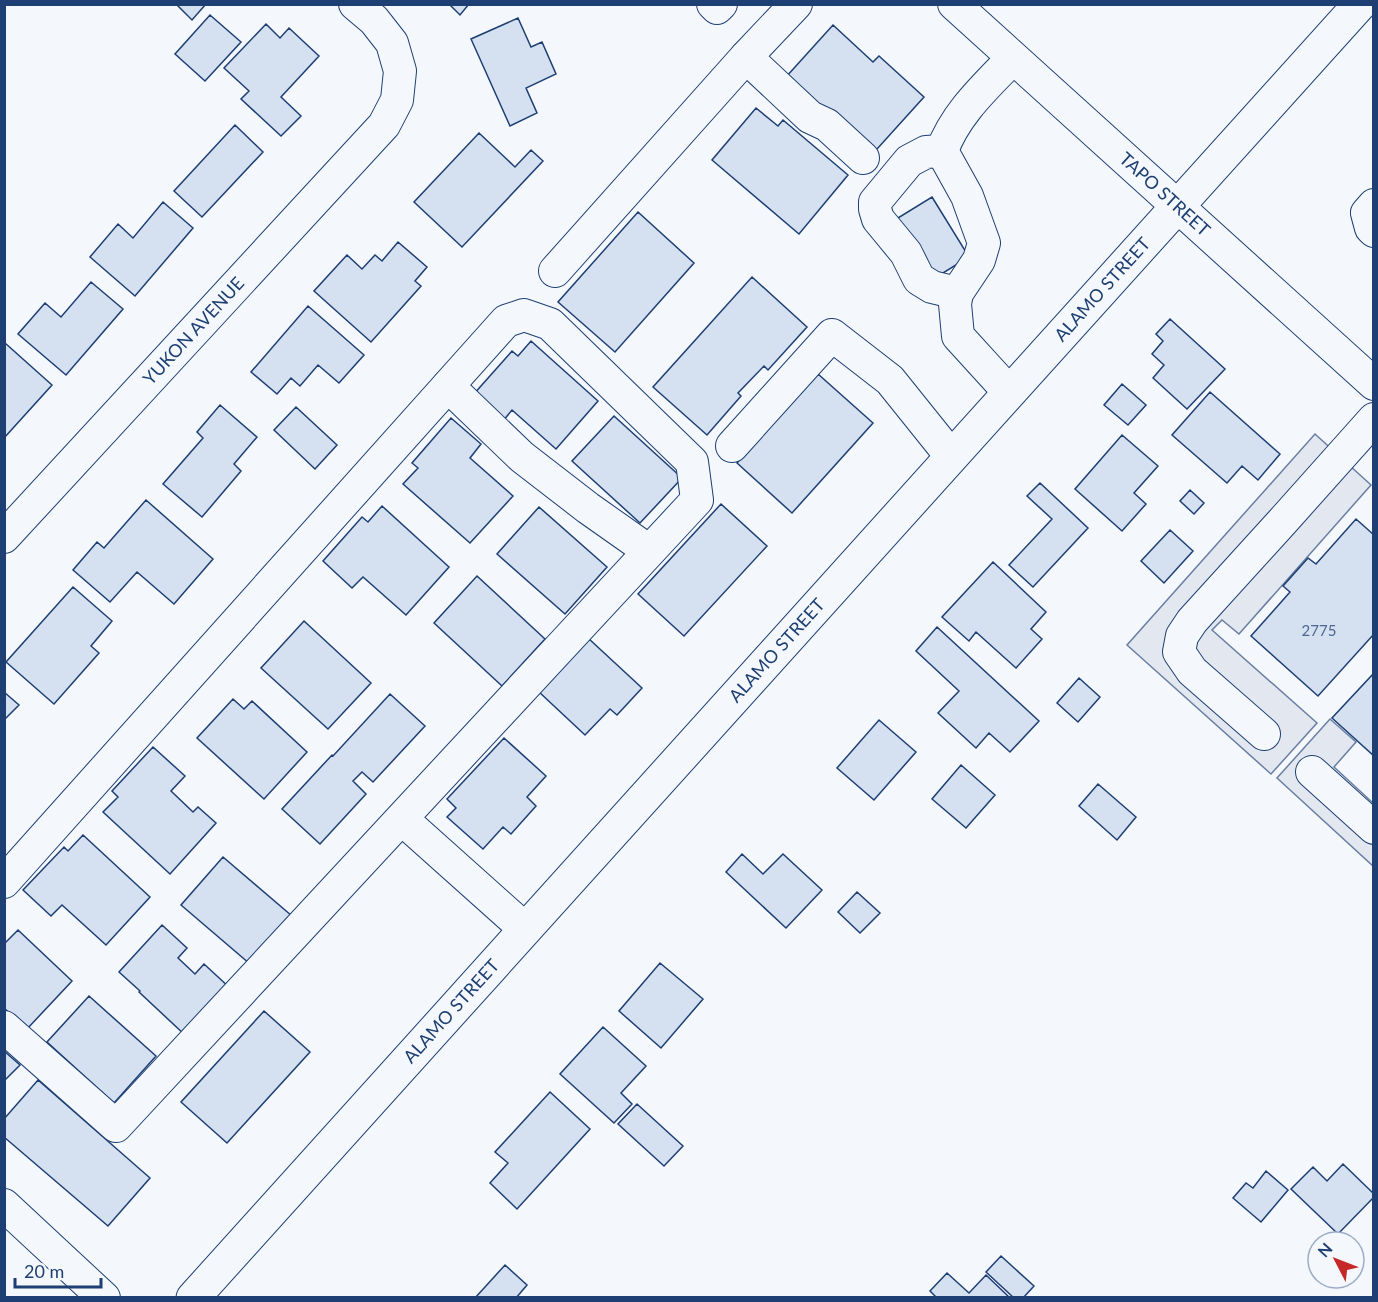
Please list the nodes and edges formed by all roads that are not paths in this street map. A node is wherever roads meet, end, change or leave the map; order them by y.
1 (355, 4) edge
2 (713, 4) edge
3 (721, 4) edge
4 (796, 4) edge
5 (954, 4) edge
6 (1360, 4) edge
7 (746, 57) junction
8 (1013, 58) junction
9 (942, 151) junction
10 (863, 158) dead end
11 (1374, 205) edge
12 (1177, 206) junction
13 (1374, 231) edge
14 (555, 271) dead end
15 (957, 293) junction
16 (1368, 367) edge
17 (448, 386) junction
18 (1009, 392) junction
19 (1374, 419) edge
20 (732, 446) dead end
21 (951, 456) junction
22 (4, 537) edge
23 (650, 551) junction
24 (1264, 734) dead end
25 (1312, 772) dead end
26 (402, 819) junction
27 (1374, 828) edge
28 (4, 882) edge
29 (525, 929) junction
30 (4, 1027) edge
31 (4, 1205) edge
32 (104, 1298) edge
33 (193, 1298) edge

1 - 22 street, YUKON AVENUE
2 - 3 street
4 - 7 street
5 - 8 street, TAPO STREET
6 - 12 main road, ALAMO STREET
7 - 10 street
7 - 14 street
8 - 9 street
8 - 12 street, TAPO STREET
9 - 15 street
9 - 15 street
11 - 13 street
12 - 16 street, TAPO STREET
12 - 18 main road, ALAMO STREET
15 - 18 street
17 - 23 street
17 - 23 street
17 - 28 street
18 - 21 main road, ALAMO STREET
19 - 24 street
20 - 21 street
21 - 29 main road, ALAMO STREET
23 - 26 street
25 - 27 street
26 - 29 street
26 - 30 street
29 - 33 main road, ALAMO STREET
31 - 32 street

